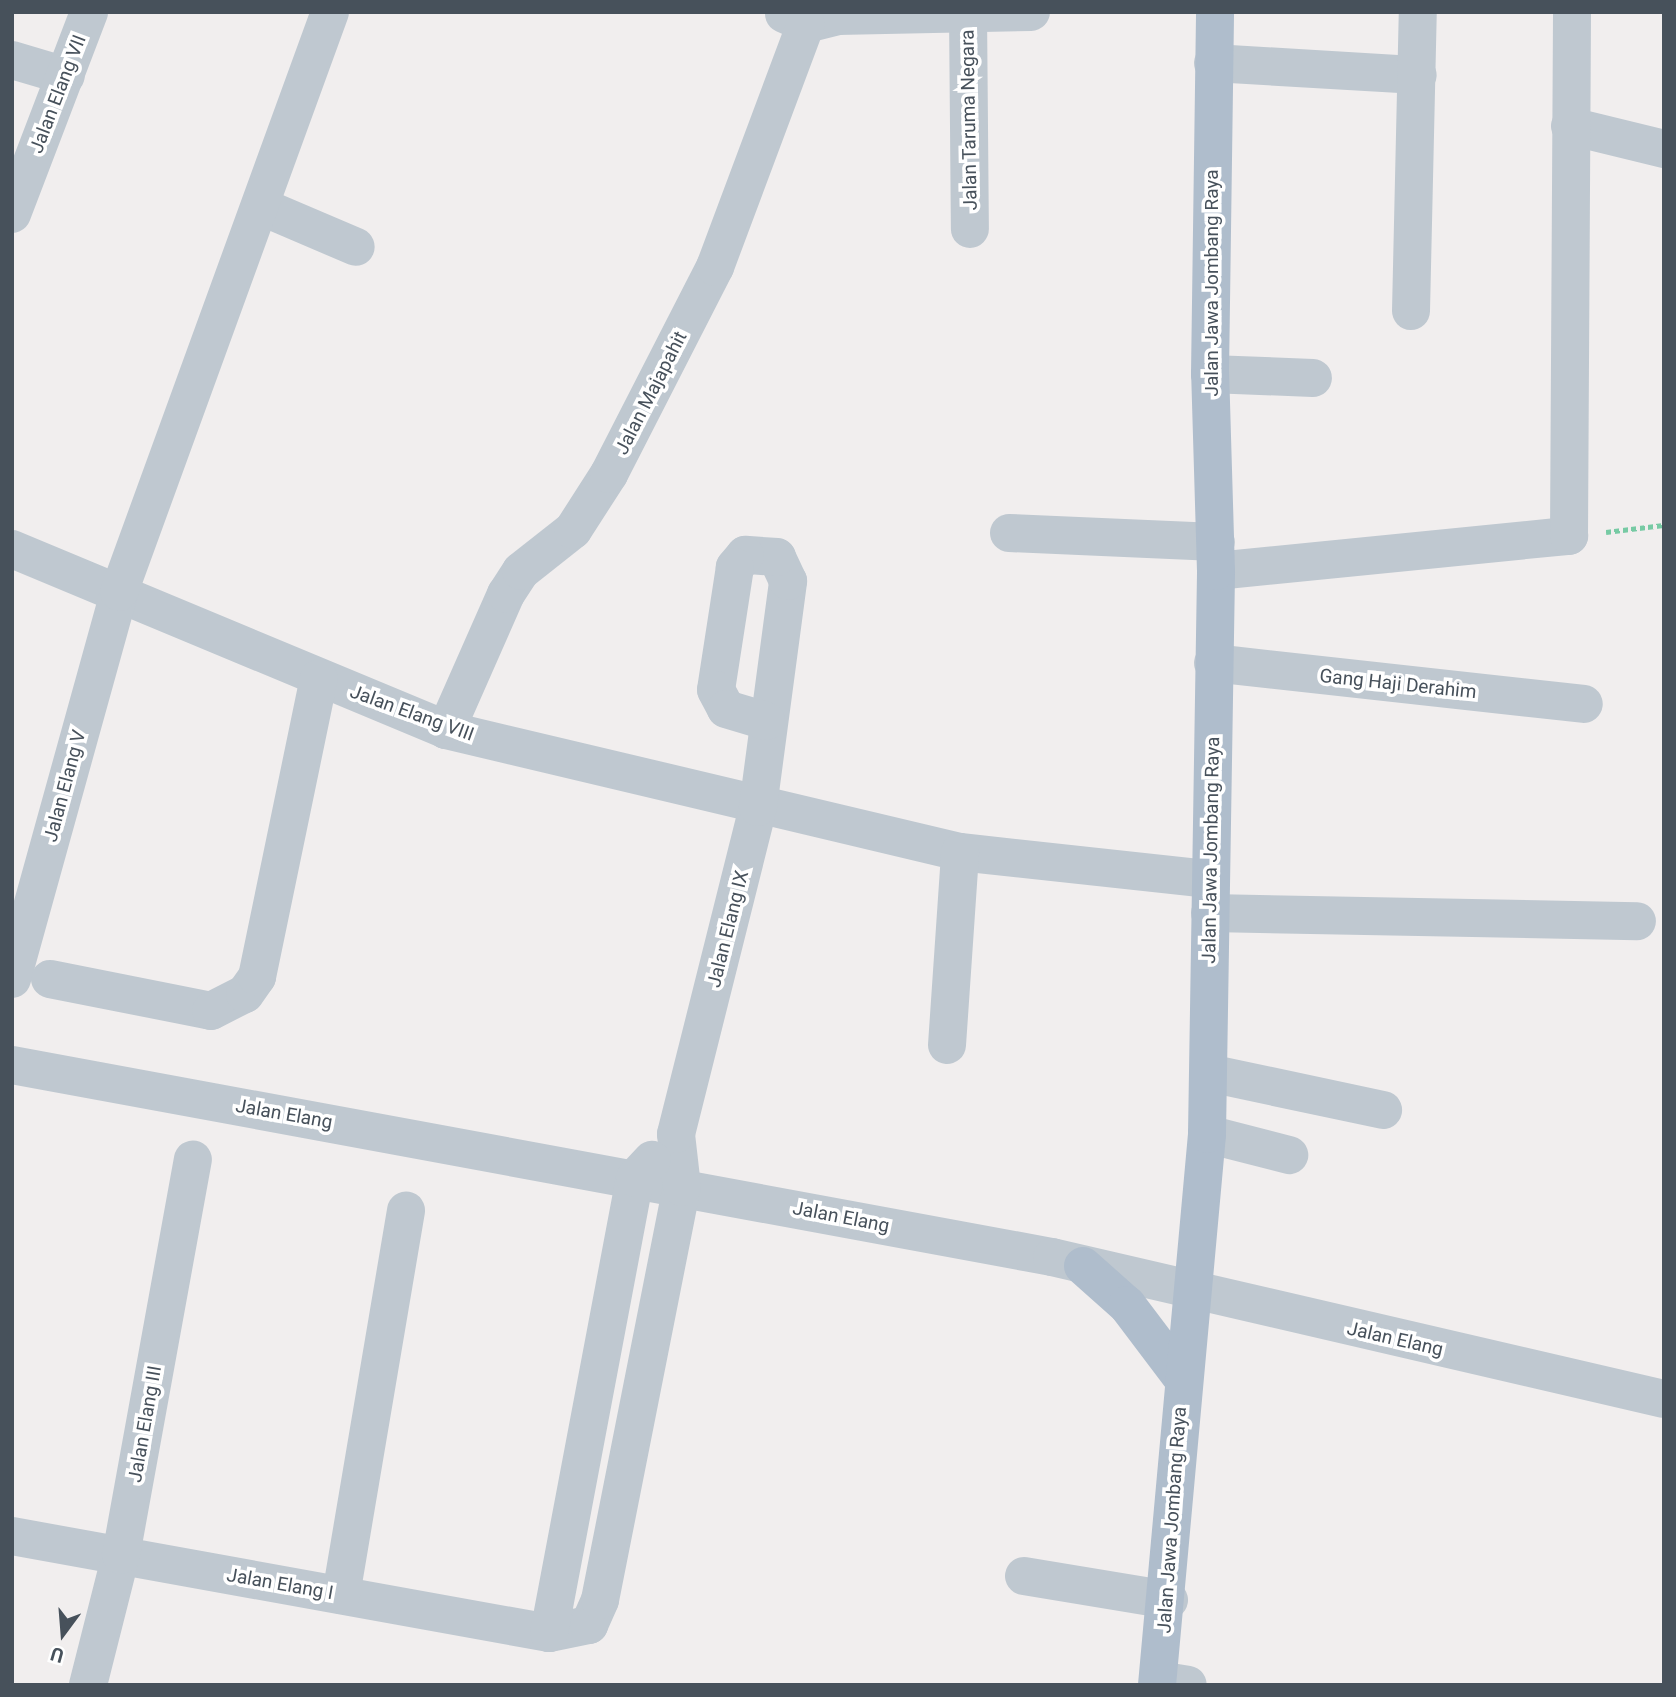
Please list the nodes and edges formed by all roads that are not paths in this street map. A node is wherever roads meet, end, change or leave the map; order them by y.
1 (89, 12) edge
2 (330, 12) edge
3 (1031, 12) edge
4 (1215, 12) edge
5 (1418, 12) edge
6 (1572, 12) edge
7 (968, 14) edge
8 (794, 18) edge
9 (12, 60) edge
10 (1213, 63) junction
11 (1418, 75) junction
12 (66, 76) junction
13 (1570, 126) junction
14 (25, 141) edge
15 (1664, 149) edge
16 (260, 206) junction
17 (12, 214) edge
18 (970, 229) dead end
19 (356, 247) dead end
20 (1411, 311) dead end
21 (1210, 374) junction
22 (1313, 377) dead end
23 (1009, 533) dead end
24 (12, 549) edge
25 (1216, 556) junction
26 (119, 592) junction
27 (1213, 663) junction
28 (319, 678) junction
29 (1584, 704) dead end
30 (766, 721) dead end
31 (446, 730) junction
32 (758, 807) junction
33 (960, 852) junction
34 (1210, 896) junction
35 (1637, 921) dead end
36 (22, 975) edge
37 (947, 1045) dead end
38 (12, 1065) edge
39 (1209, 1073) junction
40 (1383, 1110) dead end
41 (676, 1134) junction
42 (1208, 1134) junction
43 (1289, 1156) dead end
44 (193, 1160) dead end
45 (635, 1178) junction
46 (682, 1187) junction
47 (406, 1210) dead end
48 (1083, 1266) junction
49 (1196, 1294) junction
50 (1183, 1379) junction
51 (1664, 1399) edge
52 (12, 1536) edge
53 (121, 1555) junction
54 (1024, 1576) dead end
55 (341, 1595) junction
56 (1168, 1600) junction
57 (549, 1633) junction
58 (1167, 1683) edge
59 (88, 1685) edge

1 - 12 street, Jalan Elang VII
2 - 16 street, Jalan Elang V
3 - 7 street, Jalan Majapahit
4 - 10 main road, Jalan Jawa Jombang Raya
5 - 11 street
6 - 13 street
7 - 8 street, Jalan Majapahit
7 - 18 street, Jalan Taruma Negara
8 - 31 street, Jalan Majapahit
9 - 12 street
10 - 11 street
10 - 21 main road, Jalan Jawa Jombang Raya
11 - 20 street
12 - 14 street, Jalan Elang VII
13 - 15 street
13 - 25 street
14 - 17 street, Jalan Elang VII
16 - 19 street
16 - 26 street, Jalan Elang V
21 - 22 street
21 - 25 main road, Jalan Jawa Jombang Raya
23 - 25 street
24 - 26 street, Jalan Elang VIII
25 - 27 main road, Jalan Jawa Jombang Raya
26 - 28 street, Jalan Elang VIII
26 - 36 street, Jalan Elang V
27 - 29 street, Gang Haji Derahim
27 - 34 main road, Jalan Jawa Jombang Raya
28 - 31 street, Jalan Elang VIII
28 - 36 street
30 - 32 street, Jalan Elang IX
31 - 32 street, Jalan Elang VIII
32 - 33 street, Jalan Elang VIII
32 - 41 street, Jalan Elang IX
33 - 34 street, Jalan Elang VIII
33 - 37 street
34 - 35 street, Jalan Elang VIII
34 - 39 main road, Jalan Jawa Jombang Raya
38 - 45 street, Jalan Elang
39 - 40 street
39 - 42 main road, Jalan Jawa Jombang Raya
41 - 45 street, Jalan Elang IX
41 - 46 street, Jalan Elang IX
42 - 43 street
42 - 49 main road, Jalan Jawa Jombang Raya
44 - 53 street, Jalan Elang III
45 - 46 street, Jalan Elang
45 - 57 street
46 - 48 street, Jalan Elang
46 - 57 street, Jalan Elang I
47 - 55 street
48 - 49 street, Jalan Elang
48 - 50 main road
49 - 50 main road, Jalan Jawa Jombang Raya
49 - 51 street, Jalan Elang
50 - 56 main road, Jalan Jawa Jombang Raya
52 - 53 street, Jalan Elang I
53 - 55 street, Jalan Elang I
53 - 59 street, Jalan Elang III
54 - 56 street
55 - 57 street, Jalan Elang I
56 - 58 main road, Jalan Jawa Jombang Raya

